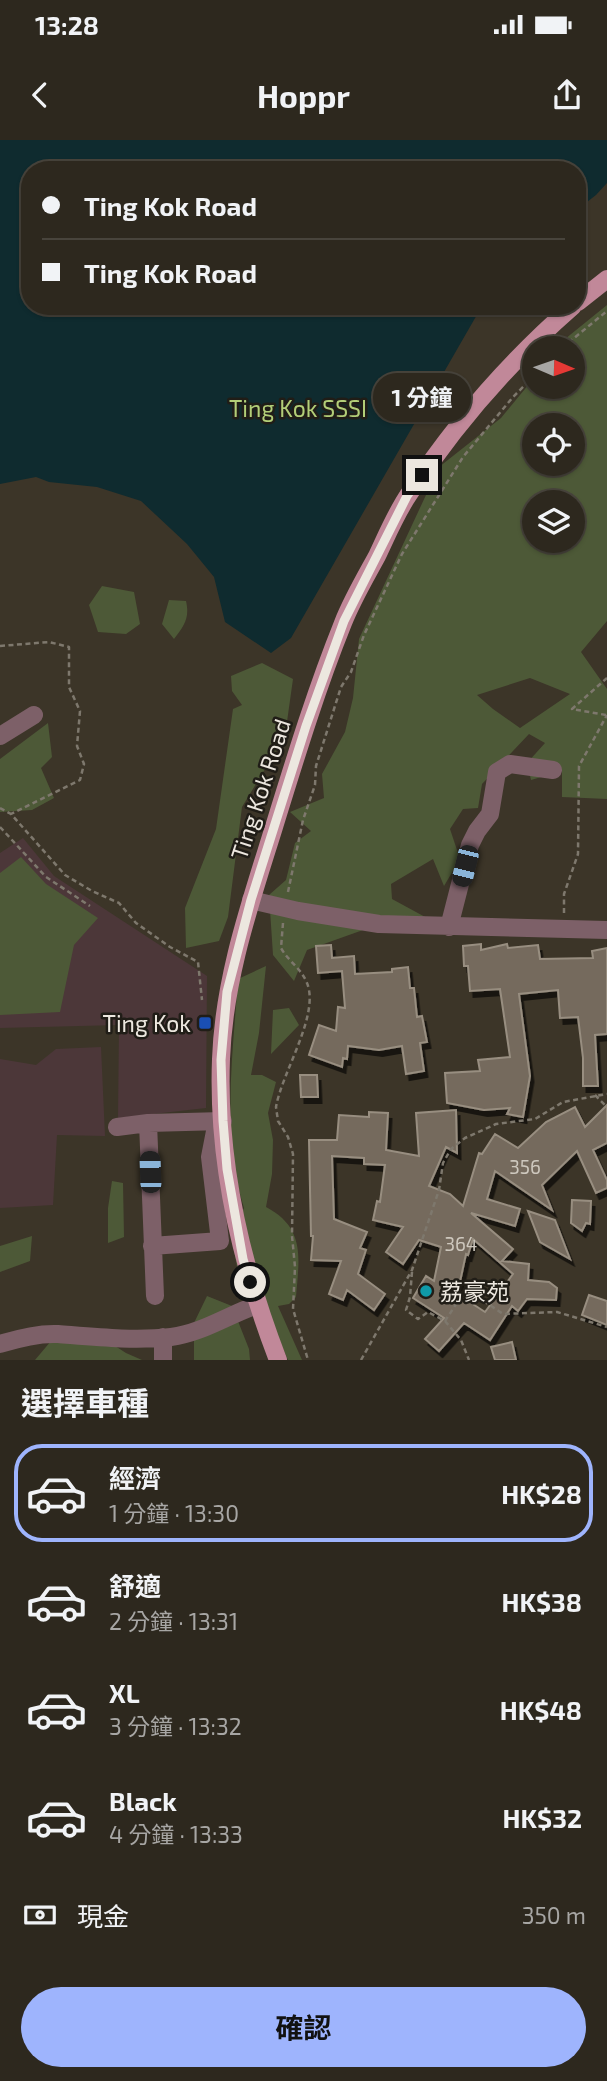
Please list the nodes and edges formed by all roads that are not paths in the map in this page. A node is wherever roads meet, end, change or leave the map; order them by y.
1 (607, 278) edge
2 (586, 295) edge
3 (563, 315) edge
4 (34, 715) dead end
5 (0, 736) edge
6 (553, 770) dead end
7 (251, 900) junction
8 (449, 927) junction
9 (607, 930) edge
10 (220, 1121) junction
11 (148, 1123) junction
12 (117, 1127) dead end
13 (152, 1246) junction
14 (155, 1296) dead end
15 (257, 1305) junction
16 (163, 1337) junction
17 (0, 1343) edge
18 (163, 1360) edge
19 (278, 1360) edge

1 - 2 main road
3 - 7 main road, Ting Kok Road
4 - 5 street
6 - 8 street
7 - 8 street
7 - 10 main road, Ting Kok Road
8 - 9 street
10 - 11 street
10 - 13 street
10 - 15 main road, Ting Kok Road
11 - 12 street
11 - 13 street
13 - 14 street
15 - 16 street
15 - 19 main road, Ting Kok Road
16 - 17 street
16 - 18 street

